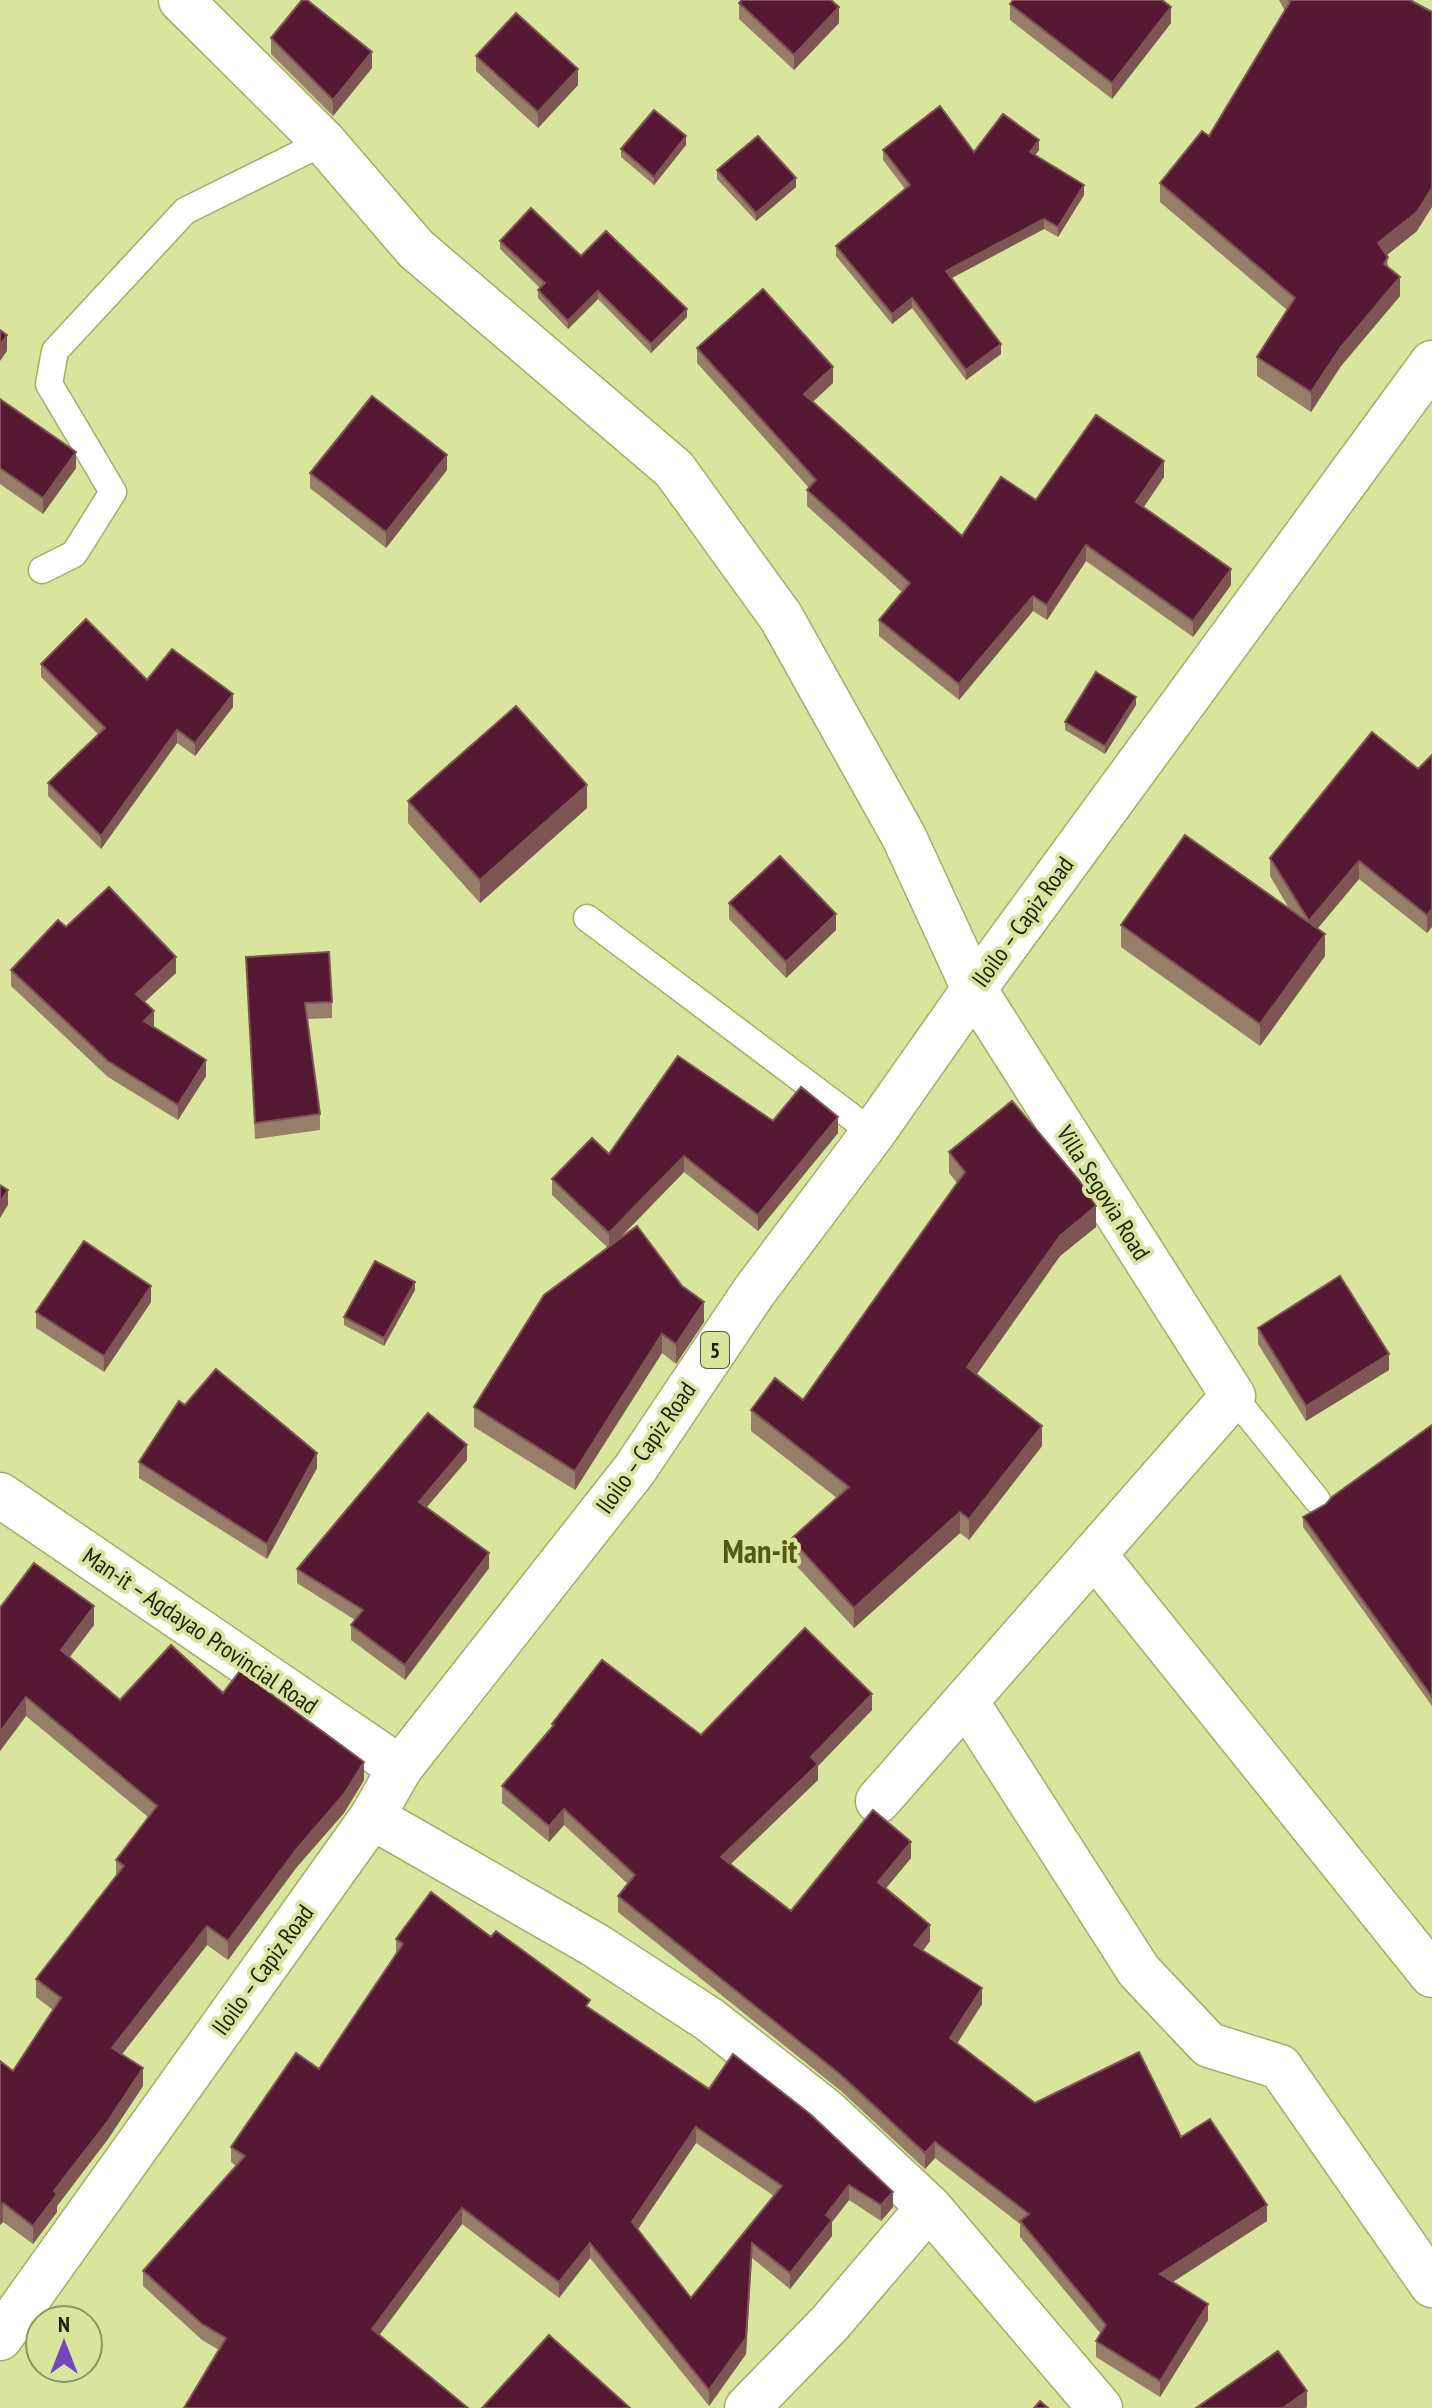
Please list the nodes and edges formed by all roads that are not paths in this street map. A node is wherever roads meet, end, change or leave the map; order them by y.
1 (181, 0) edge
2 (324, 142) junction
3 (1432, 363) edge
4 (42, 570) dead end
5 (587, 918) dead end
6 (974, 989) junction
7 (873, 1133) junction
8 (1233, 1396) junction
9 (0, 1495) edge
10 (1317, 1500) dead end
11 (1094, 1554) junction
12 (967, 1703) junction
13 (400, 1768) junction
14 (878, 1801) dead end
15 (372, 1817) junction
16 (1432, 1975) edge
17 (929, 2207) junction
18 (1432, 2285) edge
19 (0, 2338) edge
20 (747, 2408) edge
21 (1100, 2408) edge

1 - 2 main road, Villa Segovia Road
2 - 4 lane
2 - 6 main road, Villa Segovia Road
3 - 6 main road, Iloilo – Capiz Road / 5
5 - 7 lane
6 - 7 main road, Iloilo – Capiz Road / 5
6 - 8 main road, Villa Segovia Road
7 - 13 main road, Iloilo – Capiz Road / 5
8 - 10 lane
8 - 11 main road
9 - 13 main road, Man-it – Agdayao Provincial Road
11 - 12 main road
11 - 16 main road
12 - 14 main road
12 - 18 main road
13 - 15 main road, Iloilo – Capiz Road / 5
15 - 17 main road
15 - 19 main road, Iloilo – Capiz Road / 5
17 - 20 main road
17 - 21 main road

